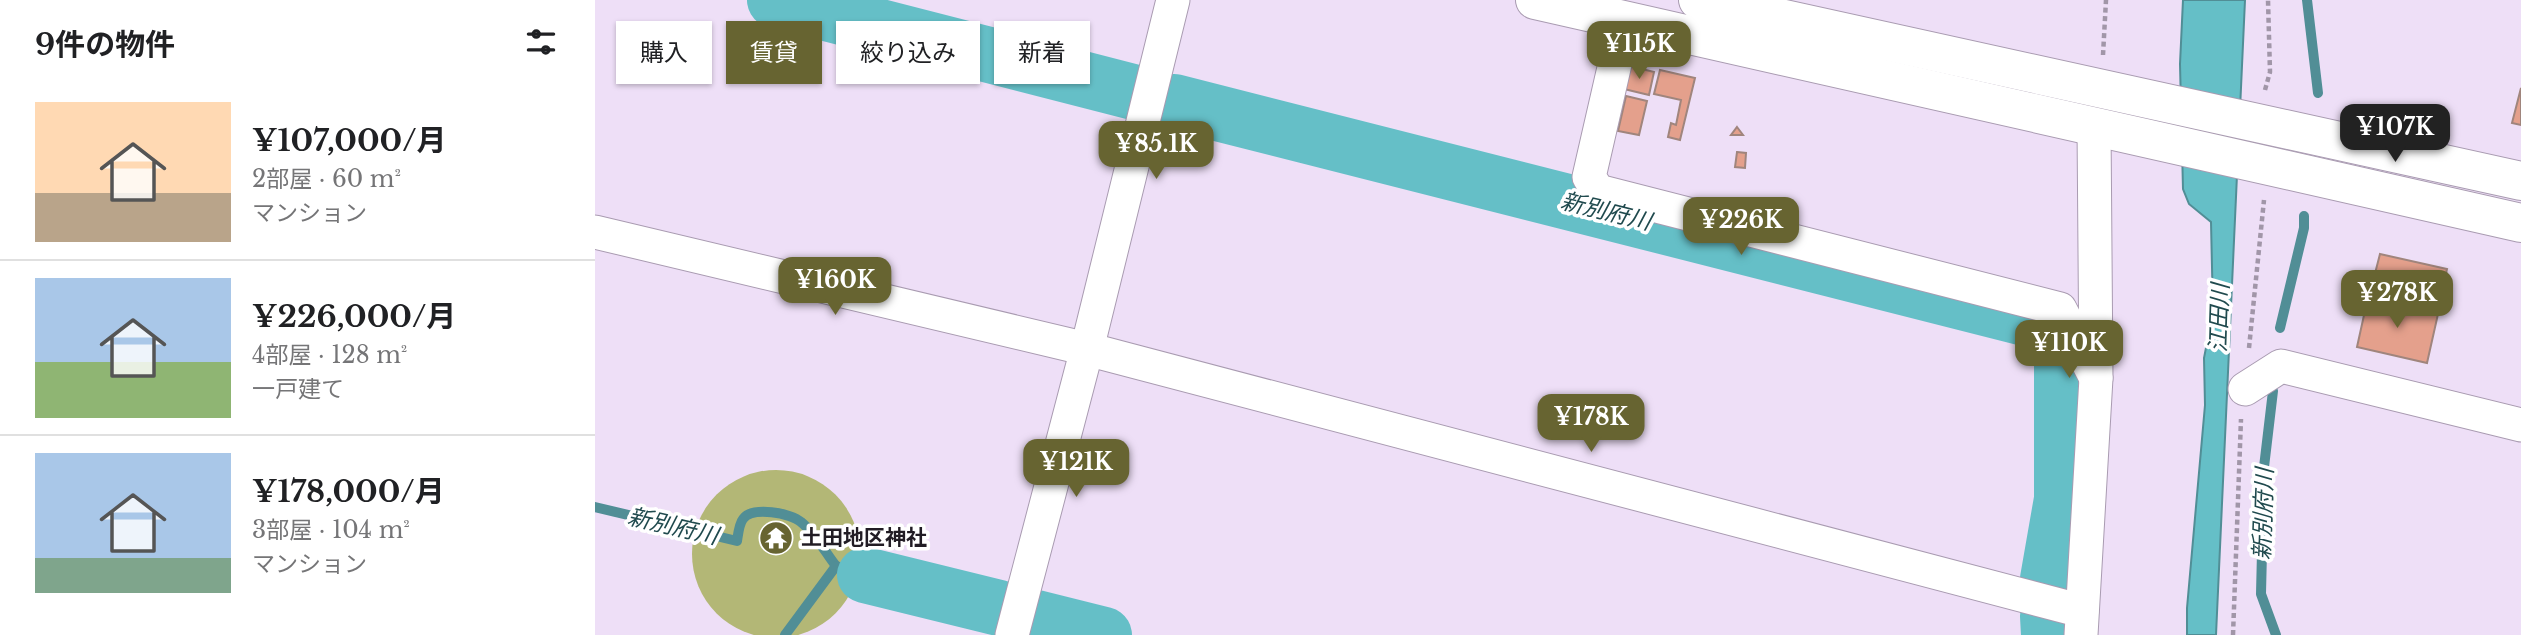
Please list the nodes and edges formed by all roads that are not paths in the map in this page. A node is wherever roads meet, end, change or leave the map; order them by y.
1 (1173, 0) edge
2 (1535, 0) edge
3 (1697, 0) edge
4 (1625, 20) junction
5 (2110, 129) junction
6 (2521, 181) edge
7 (2521, 223) edge
8 (595, 232) edge
9 (1087, 349) junction
10 (2096, 378) junction
11 (2245, 389) dead end
12 (2521, 425) edge
13 (2081, 623) edge
14 (1012, 635) edge

1 - 9 street
2 - 4 street
3 - 6 street
4 - 5 street
4 - 10 street
5 - 7 street
5 - 10 street
8 - 9 street
9 - 13 street
9 - 14 street
10 - 13 street
11 - 12 street

